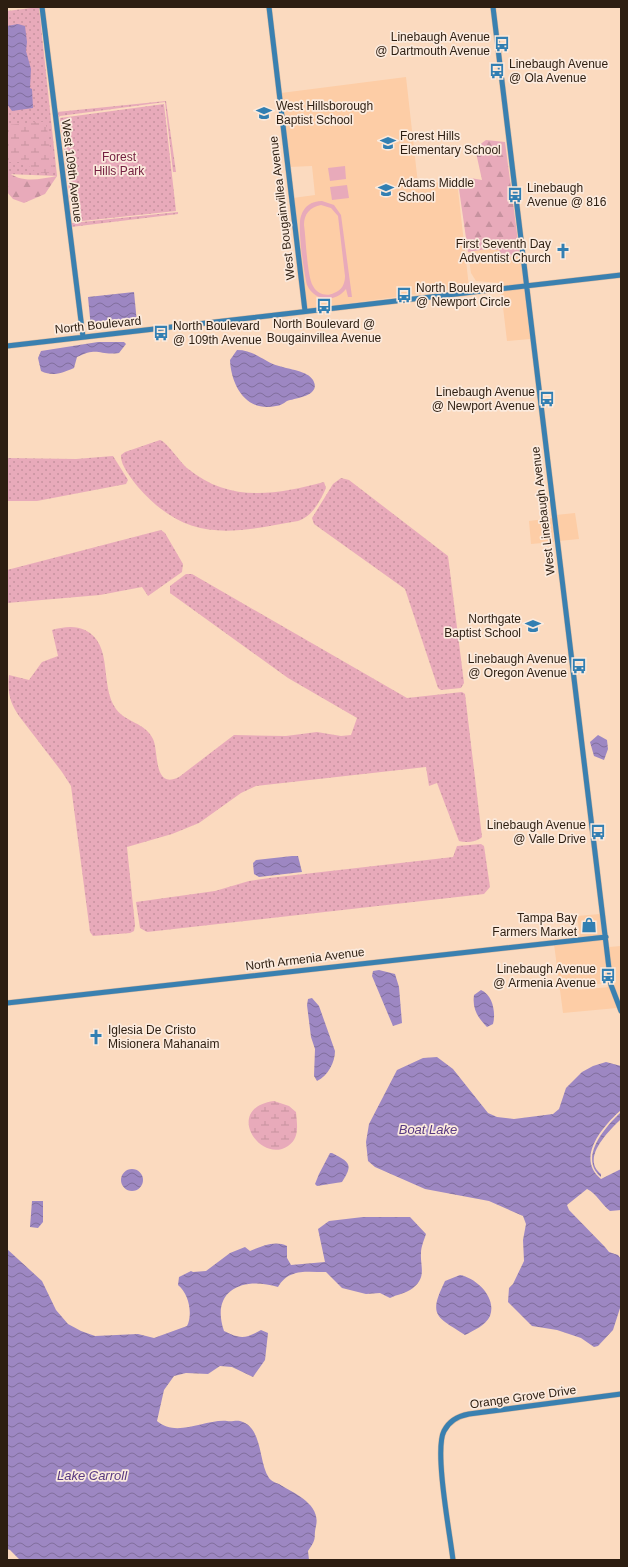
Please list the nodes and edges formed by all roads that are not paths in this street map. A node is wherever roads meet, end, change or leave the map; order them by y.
1 (42, 7) edge
2 (268, 7) edge
3 (493, 7) edge
4 (621, 275) edge
5 (526, 286) junction
6 (305, 311) junction
7 (83, 337) junction
8 (7, 346) edge
9 (606, 937) junction
10 (7, 1003) edge
11 (621, 1011) edge
12 (621, 1394) edge
13 (453, 1560) edge

1 - 7 street, West 109th Avenue
2 - 6 street, West Bougainvillea Avenue
3 - 5 street, West Linebaugh Avenue
4 - 5 street, North Boulevard
5 - 6 street, North Boulevard
5 - 9 street, West Linebaugh Avenue
6 - 7 street, North Boulevard
7 - 8 street, North Boulevard
9 - 10 street, North Armenia Avenue
9 - 11 street, West Linebaugh Avenue
12 - 13 street, Orange Grove Drive

